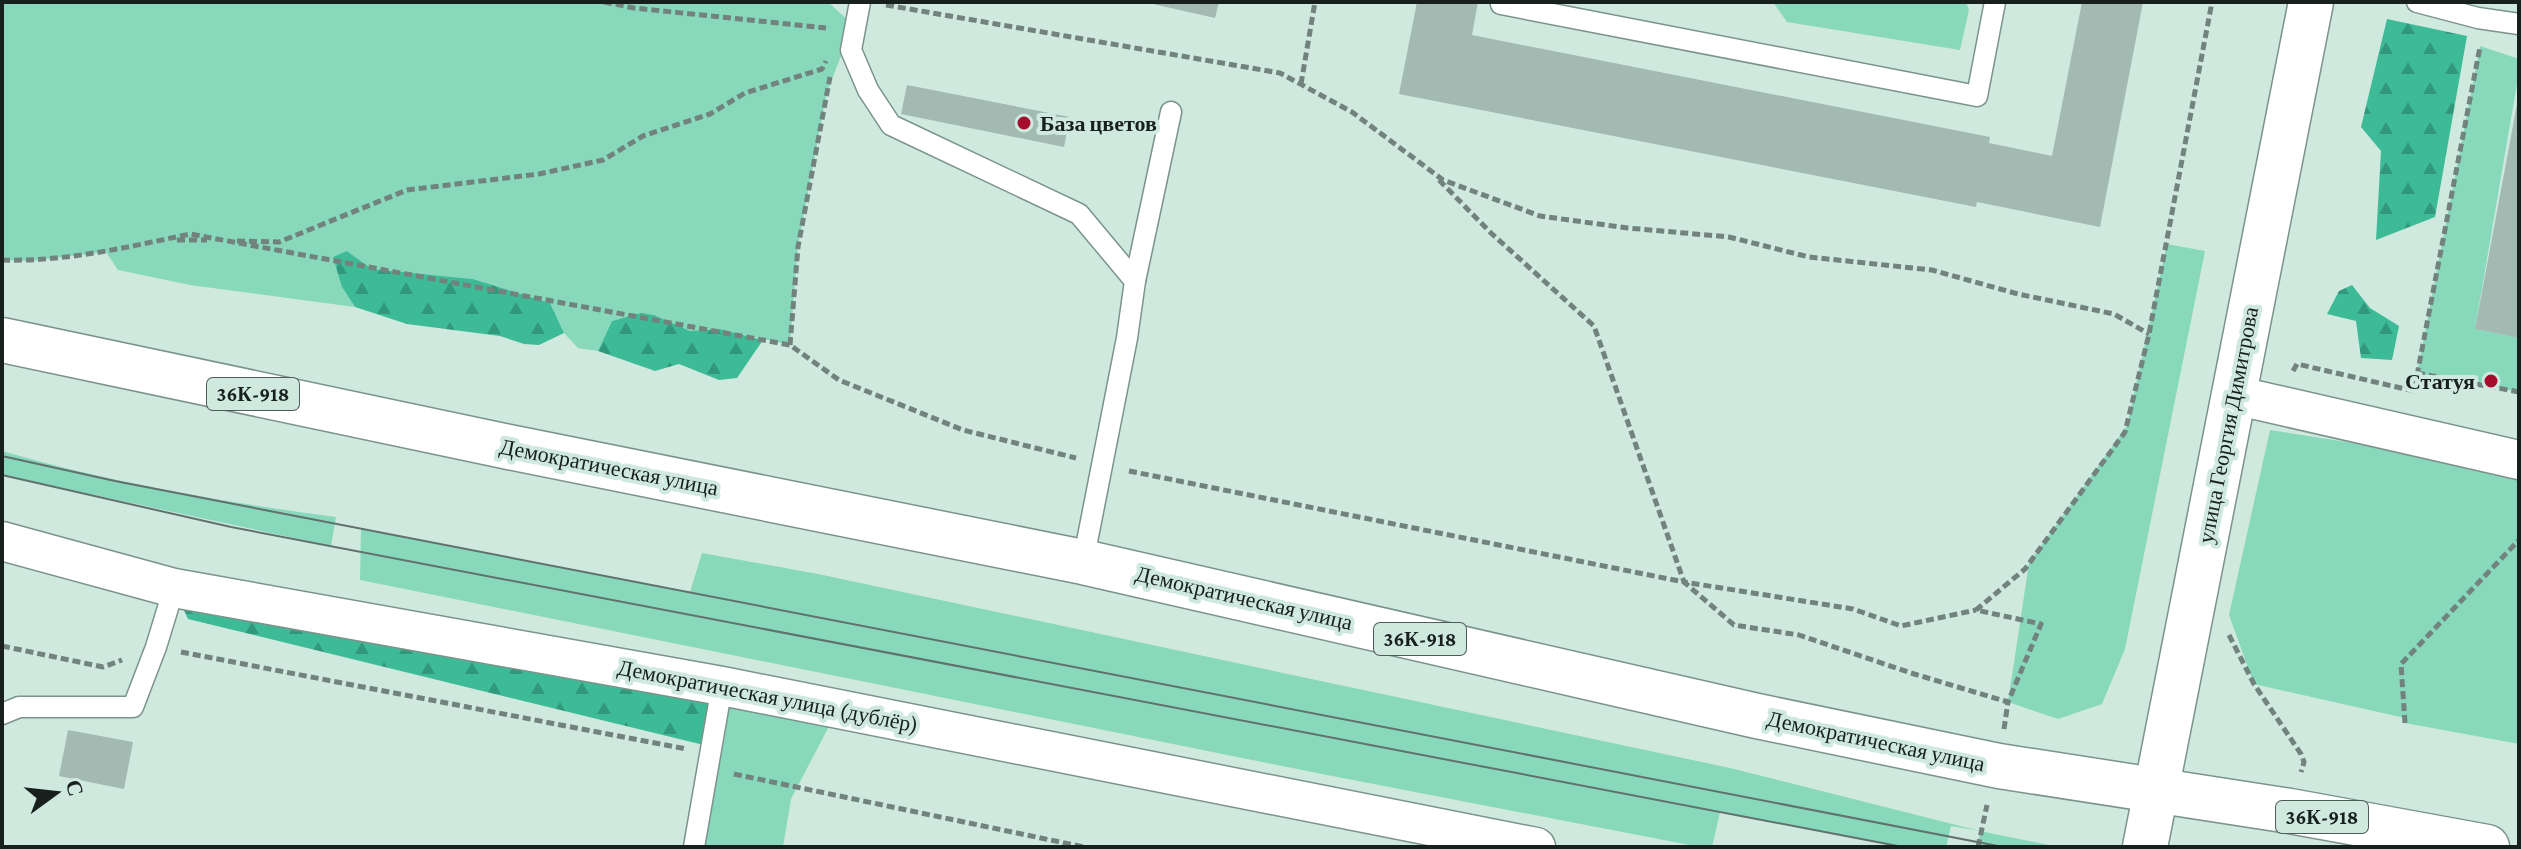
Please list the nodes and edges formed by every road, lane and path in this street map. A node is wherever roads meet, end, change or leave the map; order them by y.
1 (604, 2) edge
2 (1315, 2) edge
3 (1502, 2) edge
4 (1995, 2) edge
5 (2212, 2) edge
6 (2311, 2) edge
7 (869, 3) edge
8 (2430, 4) edge
9 (2487, 19) junction
10 (2519, 24) edge
11 (840, 30) junction
12 (851, 50) junction
13 (831, 75) dead end
14 (1301, 84) junction
15 (1171, 112) dead end
16 (1425, 166) junction
17 (222, 241) junction
18 (2, 260) edge
19 (1135, 281) junction
20 (2149, 334) junction
21 (2, 340) edge
22 (790, 345) junction
23 (2417, 373) junction
24 (2519, 392) edge
25 (2234, 395) junction
26 (2275, 403) junction
27 (2519, 460) edge
28 (1101, 465) junction
29 (2519, 540) edge
30 (2, 541) edge
31 (1083, 562) junction
32 (1684, 582) junction
33 (174, 588) junction
34 (1976, 610) junction
35 (2228, 633) dead end
36 (2, 646) edge
37 (156, 647) junction
38 (722, 686) junction
39 (2, 714) edge
40 (2405, 723) dead end
41 (712, 747) junction
42 (2156, 791) junction
43 (2290, 811) junction
44 (1982, 825) dead end
45 (694, 847) edge
46 (1084, 847) edge
47 (1536, 847) edge
48 (1978, 847) edge
49 (2145, 847) edge
50 (2487, 847) edge

1 - 11 path
2 - 14 path
3 - 4 lane
5 - 20 path
6 - 25 main road, улица Георгия Димитрова
7 - 12 lane
7 - 14 path
8 - 9 lane
9 - 10 lane
9 - 23 path
11 - 12 path
11 - 17 path
12 - 19 lane
13 - 22 path
14 - 16 path
15 - 19 lane
16 - 20 path
16 - 32 path
17 - 18 path
17 - 22 path
19 - 28 lane
20 - 34 path
21 - 31 main road, Демократическая улица / 36К-918
22 - 28 path
23 - 24 path
23 - 26 path
25 - 26 street
25 - 42 main road, улица Георгия Димитрова
26 - 27 street
28 - 31 lane
28 - 32 path
29 - 40 path
30 - 33 street, Демократическая улица (дублёр)
31 - 42 main road, Демократическая улица / 36К-918
32 - 34 path
32 - 34 path
33 - 37 lane
33 - 38 street, Демократическая улица (дублёр)
35 - 43 path
36 - 37 path
37 - 39 lane
37 - 41 path
38 - 41 lane
38 - 47 street, Демократическая улица (дублёр)
41 - 45 lane
41 - 46 path
42 - 43 main road, Демократическая улица / 36К-918
42 - 49 main road, улица Георгия Димитрова
43 - 50 main road, Демократическая улица / 36К-918
44 - 48 path

